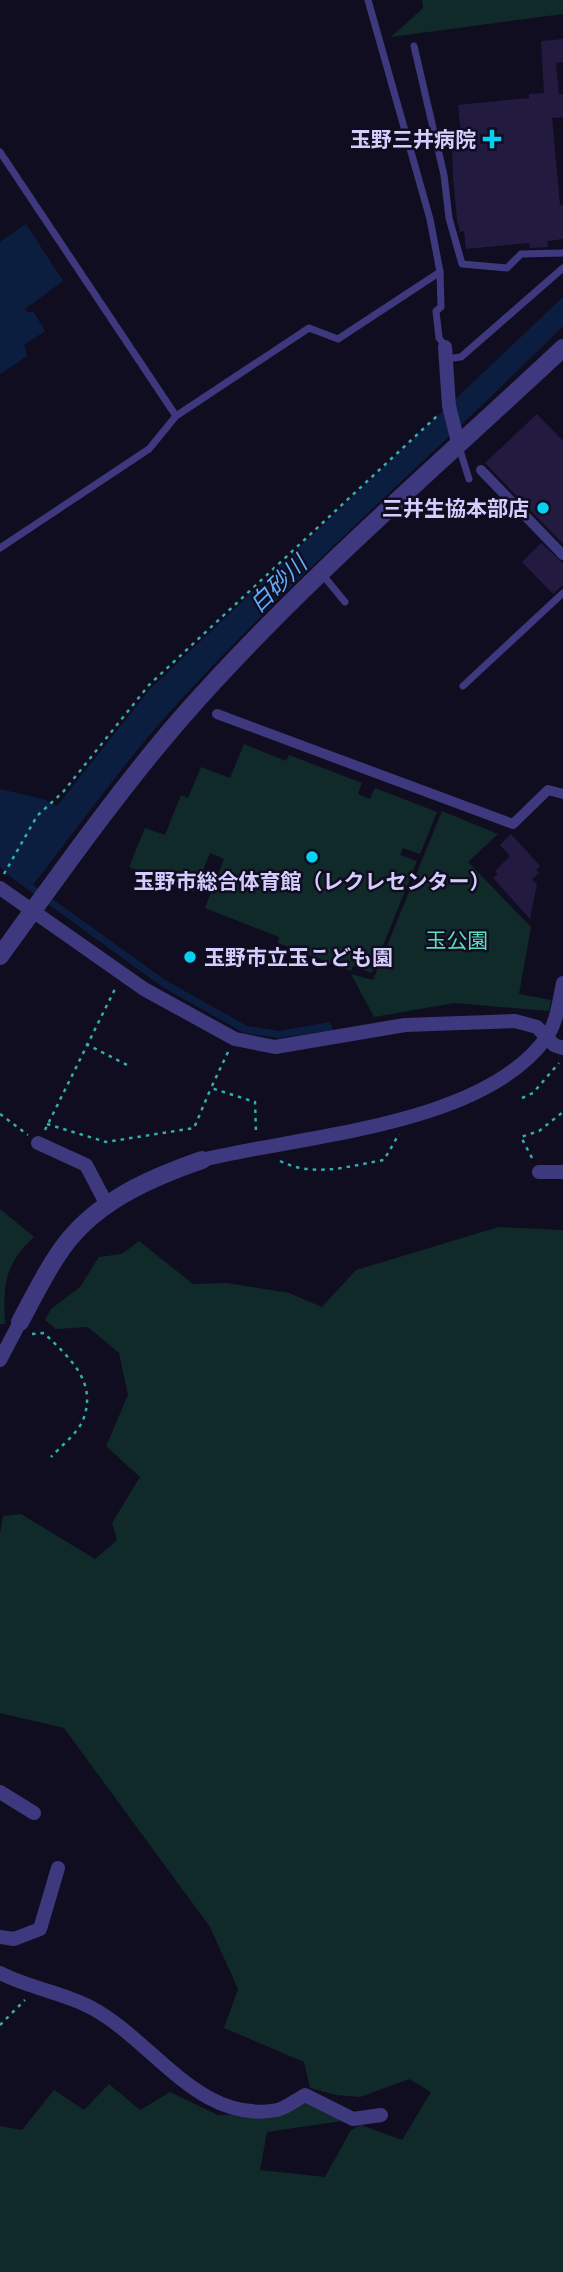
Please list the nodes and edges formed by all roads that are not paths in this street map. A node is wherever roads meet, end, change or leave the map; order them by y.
1 (368, 0) edge
2 (414, 46) dead end
3 (0, 152) edge
4 (563, 253) edge
5 (563, 268) edge
6 (440, 272) junction
7 (563, 348) edge
8 (446, 353) junction
9 (176, 416) junction
10 (457, 440) junction
11 (481, 470) dead end
12 (469, 479) dead end
13 (0, 548) edge
14 (563, 555) edge
15 (323, 574) junction
16 (563, 593) edge
17 (345, 602) dead end
18 (463, 686) dead end
19 (217, 714) dead end
20 (563, 793) edge
21 (1, 884) edge
22 (40, 901) junction
23 (0, 956) edge
24 (563, 983) edge
25 (547, 1037) junction
26 (563, 1048) edge
27 (38, 1143) road end
28 (202, 1160) joint
29 (539, 1172) dead end
30 (563, 1172) edge
31 (107, 1205) junction
32 (20, 1322) joint
33 (0, 1360) edge
34 (0, 1792) edge
35 (34, 1813) dead end
36 (58, 1868) dead end
37 (0, 1937) edge
38 (0, 1973) edge
39 (381, 2115) dead end

1 - 6 lane
2 - 4 lane
3 - 9 lane
5 - 8 lane
6 - 8 lane
6 - 9 lane
7 - 10 street
8 - 10 street
9 - 13 lane
10 - 12 lane
10 - 15 street
11 - 14 street
15 - 17 lane
15 - 22 street
16 - 18 lane
19 - 20 street
21 - 22 street
22 - 23 street
22 - 25 street
24 - 25 street
25 - 26 street
25 - 28 street
27 - 31 street
28 - 31 street
29 - 30 street
31 - 32 street
32 - 33 street
34 - 35 street
36 - 37 street
38 - 39 street

